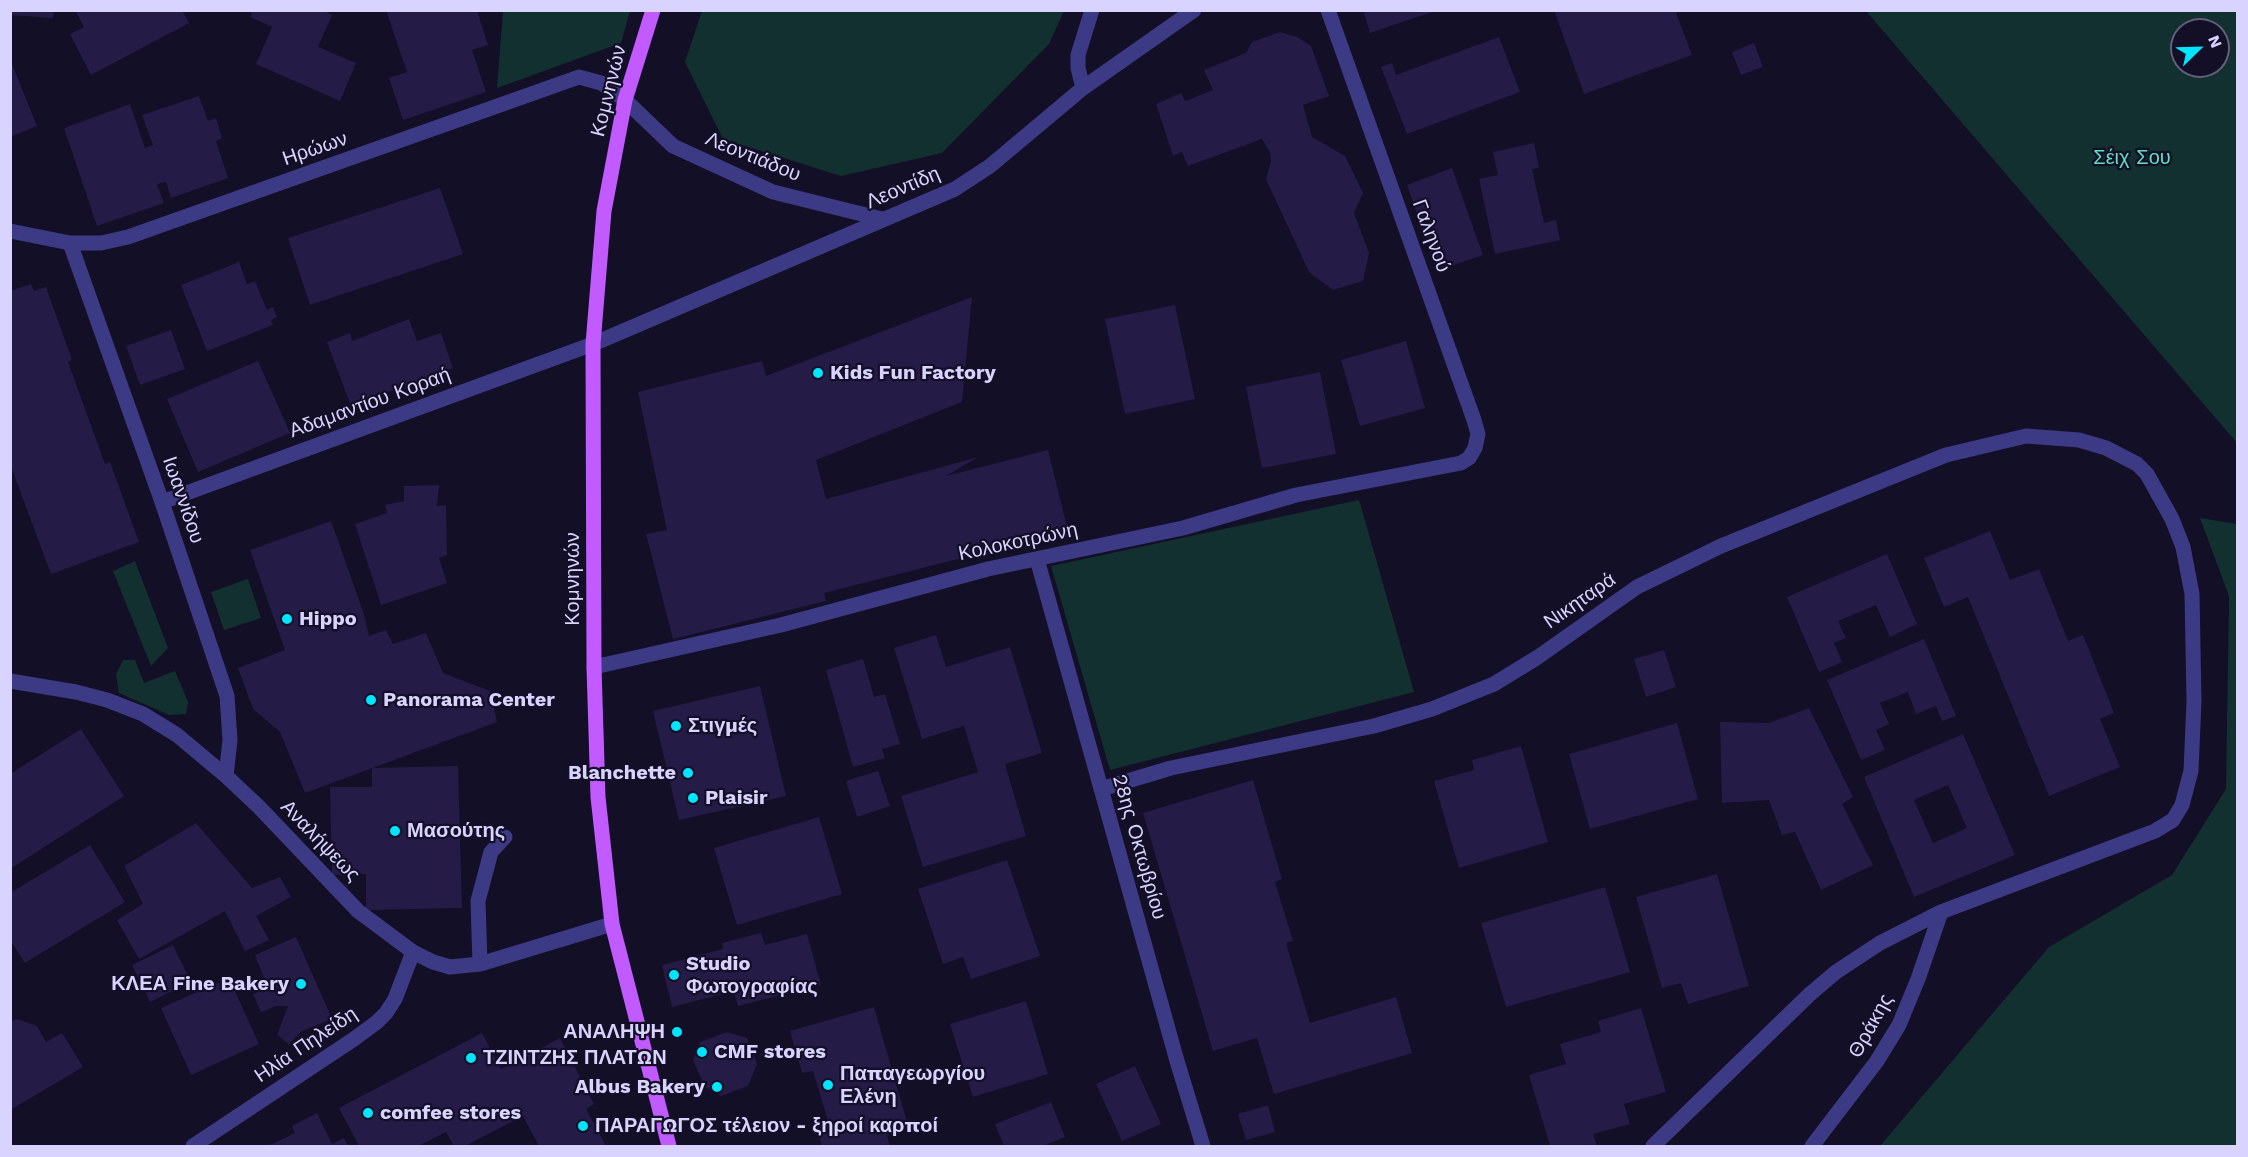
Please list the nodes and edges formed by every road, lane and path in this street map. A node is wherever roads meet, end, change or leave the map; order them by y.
1 (653, 10) edge
2 (1092, 10) edge
3 (1194, 10) edge
4 (1328, 10) edge
5 (1083, 88) junction
6 (625, 100) junction
7 (882, 219) junction
8 (10, 231) edge
9 (70, 243) junction
10 (593, 344) junction
11 (1452, 464) joint
12 (162, 502) junction
13 (1037, 559) junction
14 (594, 667) junction
15 (10, 681) edge
16 (226, 776) junction
17 (1101, 789) junction
18 (505, 837) dead end
19 (1941, 912) junction
20 (612, 924) junction
21 (413, 952) junction
22 (480, 964) junction
23 (193, 1146) edge
24 (669, 1146) edge
25 (1203, 1146) edge
26 (1653, 1146) edge
27 (1812, 1146) edge

1 - 6 main road, Κομνηνών
2 - 5 street
3 - 5 street, Λεοντίδη
4 - 11 street, Γαληνού
5 - 7 street, Λεοντίδη
6 - 7 street, Λεοντιάδου
6 - 9 street, Ηρώων
6 - 10 main road, Κομνηνών
7 - 10 street, Λεοντίδη
8 - 9 street, Ηρώων
9 - 12 street, Ιωαννίδου
10 - 12 street, Αδαμαντίου Κοραή
10 - 14 main road, Κομνηνών
11 - 13 street, Κολοκοτρώνη
12 - 16 street, Ιωαννίδου
13 - 14 street, Κολοκοτρώνη
13 - 17 street, 28ης Οκτωβρίου
14 - 20 main road, Κομνηνών
15 - 16 street, Αναλήψεως
16 - 21 street, Αναλήψεως
17 - 19 street, Νικηταρά
17 - 25 street, 28ης Οκτωβρίου
18 - 22 street
19 - 26 street, Νικηταρά
19 - 27 street, Θράκης
20 - 22 street, Αναλήψεως
20 - 24 main road, Κομνηνών
21 - 22 street, Αναλήψεως
21 - 23 street, Ηλία Πηλείδη

